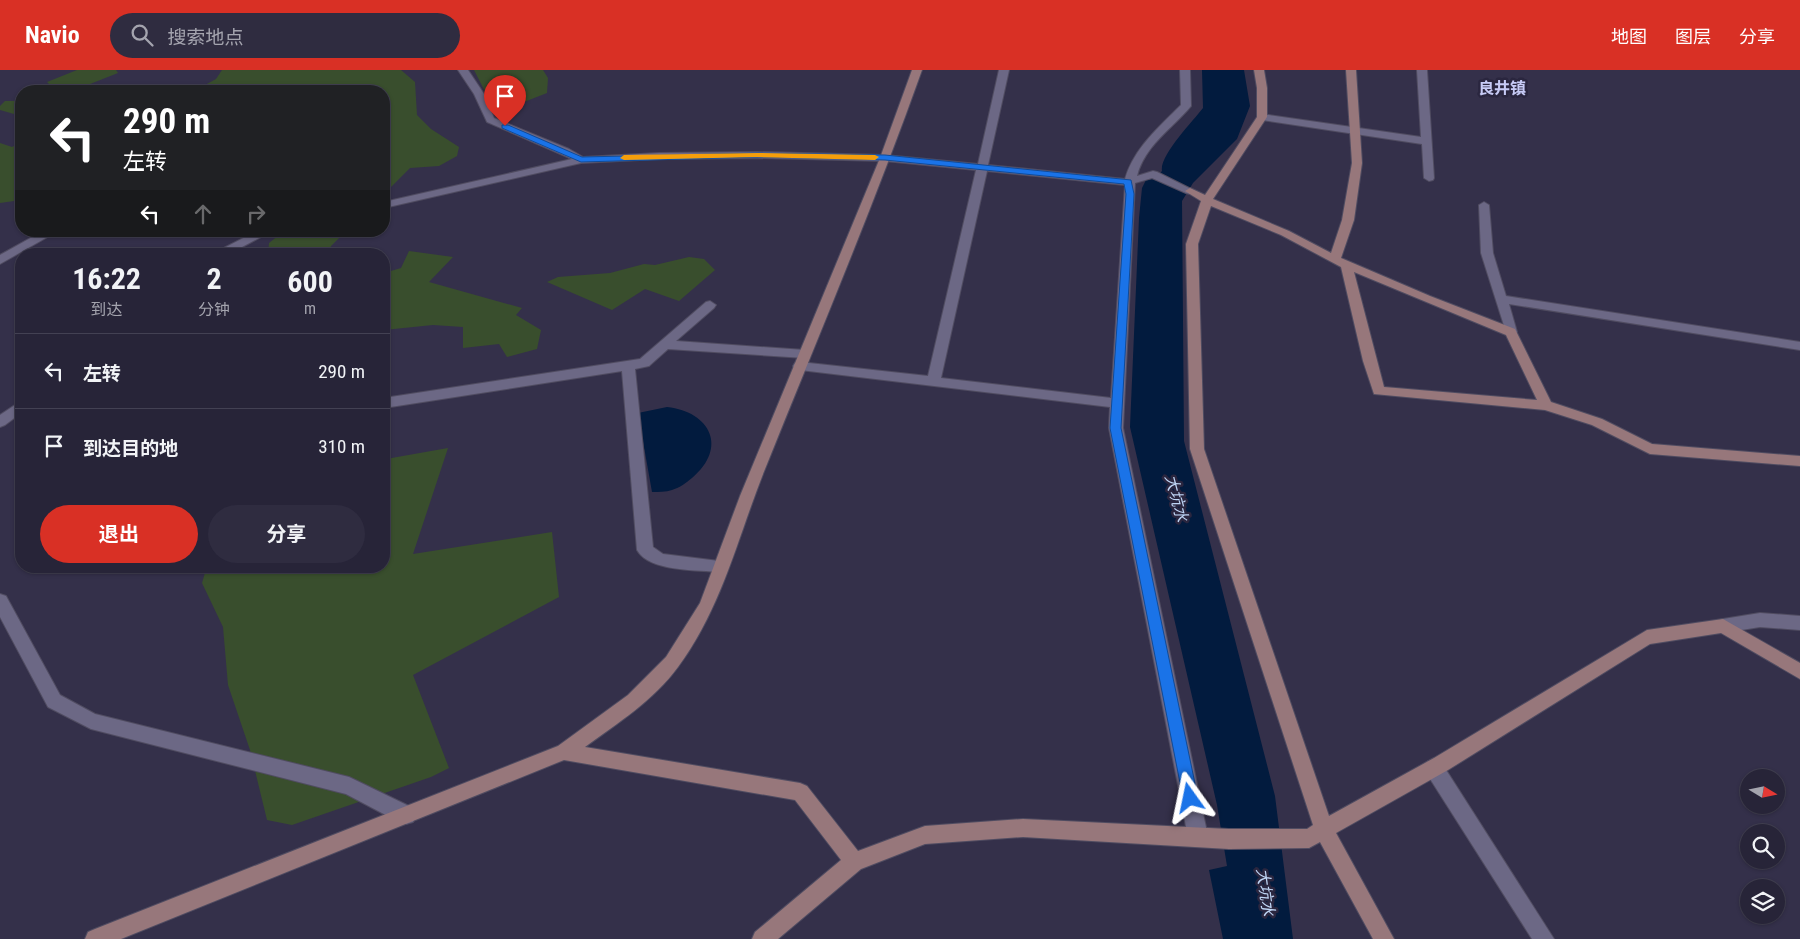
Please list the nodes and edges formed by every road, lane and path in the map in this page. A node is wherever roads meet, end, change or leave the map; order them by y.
1 (463, 70) edge
2 (917, 70) edge
3 (1004, 70) edge
4 (1185, 70) edge
5 (1259, 70) edge
6 (1351, 70) edge
7 (1422, 70) edge
8 (1262, 117) junction
9 (1356, 131) junction
10 (1425, 141) junction
11 (885, 158) junction
12 (581, 160) junction
13 (980, 167) junction
14 (1429, 178) dead end
15 (1128, 182) junction
16 (1207, 200) junction
17 (390, 204) edge
18 (1484, 205) dead end
19 (41, 237) edge
20 (254, 237) edge
21 (22, 248) edge
22 (232, 248) edge
23 (15, 252) edge
24 (0, 260) edge
25 (1340, 262) junction
26 (1501, 299) junction
27 (710, 305) dead end
28 (1511, 332) junction
29 (666, 345) junction
30 (1800, 346) edge
31 (803, 360) junction
32 (628, 366) junction
33 (934, 381) junction
34 (390, 402) edge
35 (1117, 403) junction
36 (1546, 405) junction
37 (15, 411) edge
38 (0, 422) edge
39 (1800, 461) edge
40 (721, 566) junction
41 (0, 601) edge
42 (1800, 623) edge
43 (1723, 626) junction
44 (1800, 672) edge
45 (564, 752) junction
46 (1434, 768) junction
47 (406, 815) junction
48 (1316, 834) junction
49 (1198, 837) junction
50 (854, 862) junction
51 (95, 939) edge
52 (762, 939) edge
53 (1384, 939) edge
54 (1544, 939) edge

1 - 12 street
2 - 11 street
3 - 13 street
4 - 15 street
5 - 8 street
6 - 9 street
7 - 10 street
8 - 9 street
8 - 16 street
9 - 10 street
9 - 25 street
10 - 14 street
11 - 12 street
11 - 13 street
11 - 31 street
12 - 17 street
13 - 15 street
13 - 33 street
15 - 16 street
15 - 35 street
16 - 25 street
16 - 48 street
18 - 26 street
19 - 21 street
20 - 22 street
23 - 24 street
25 - 28 street
25 - 36 street
26 - 28 street
26 - 30 street
27 - 29 street
28 - 36 street
29 - 31 street
29 - 32 street
31 - 33 street
31 - 40 street
32 - 34 street
32 - 40 street
33 - 35 street
35 - 49 street
36 - 39 street
37 - 38 street
40 - 45 street
41 - 47 street
42 - 43 street
43 - 44 street
43 - 46 street
45 - 47 street
45 - 50 street
46 - 48 street
46 - 54 street
47 - 51 street
48 - 49 street
48 - 53 street
49 - 50 street
50 - 52 street

